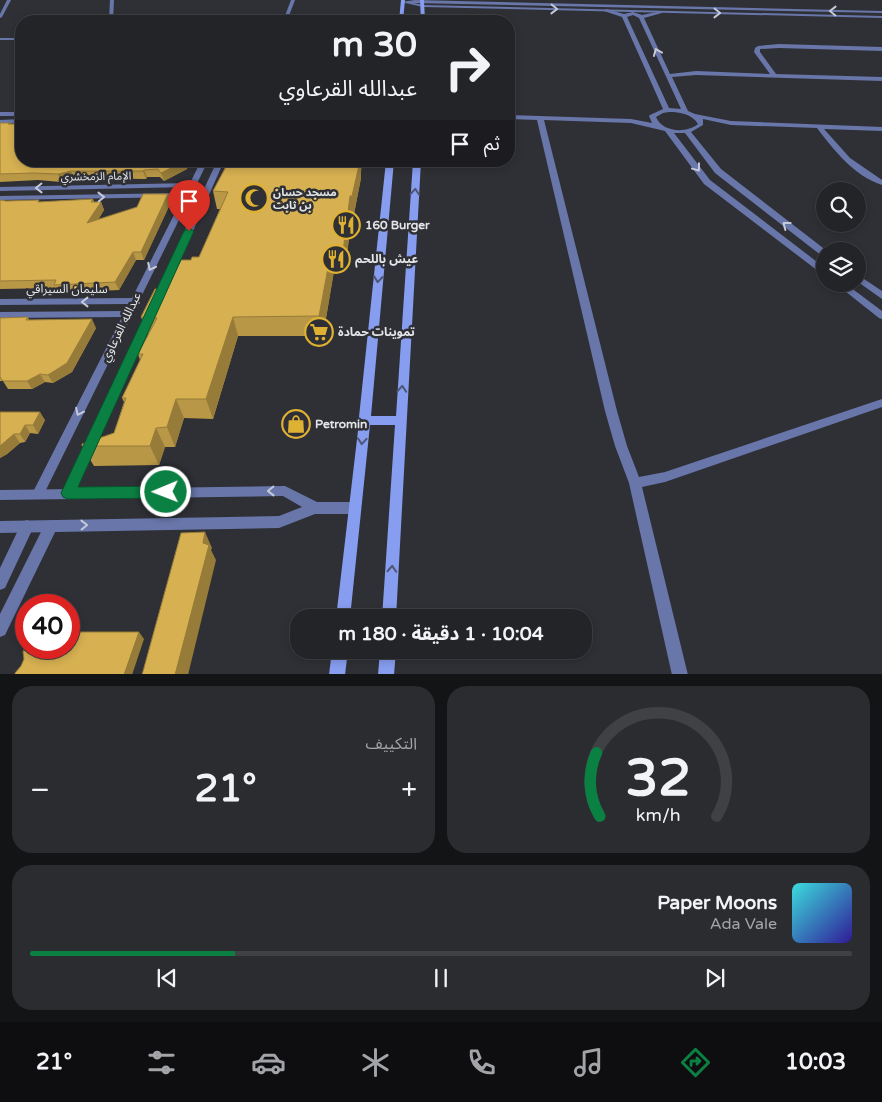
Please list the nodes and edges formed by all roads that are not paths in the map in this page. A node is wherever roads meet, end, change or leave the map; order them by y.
1 (10, 0) edge
2 (112, 0) edge
3 (293, 0) edge
4 (0, 1) edge
5 (403, 1) edge
6 (422, 2) edge
7 (606, 10) junction
8 (660, 12) junction
9 (882, 12) edge
10 (111, 15) edge
11 (287, 15) edge
12 (402, 15) edge
13 (423, 15) edge
14 (624, 16) junction
15 (641, 16) junction
16 (0, 17) edge
17 (882, 17) edge
18 (0, 39) edge
19 (15, 39) edge
20 (882, 49) edge
21 (667, 76) junction
22 (775, 76) junction
23 (882, 79) edge
24 (667, 111) junction
25 (685, 112) junction
26 (0, 114) edge
27 (15, 114) edge
28 (654, 115) junction
29 (695, 116) junction
30 (515, 117) edge
31 (540, 118) junction
32 (15, 121) edge
33 (631, 121) junction
34 (0, 122) edge
35 (731, 123) junction
36 (700, 127) junction
37 (819, 127) junction
38 (665, 128) junction
39 (882, 129) edge
40 (686, 131) junction
41 (202, 167) edge
42 (218, 167) edge
43 (389, 167) edge
44 (417, 167) edge
45 (882, 183) edge
46 (193, 186) junction
47 (0, 189) edge
48 (188, 195) junction
49 (0, 198) edge
50 (816, 247) edge
51 (816, 265) edge
52 (866, 284) edge
53 (850, 292) edge
54 (882, 296) edge
55 (0, 302) edge
56 (134, 302) junction
57 (128, 314) junction
58 (0, 315) edge
59 (882, 316) edge
60 (882, 402) edge
61 (363, 420) junction
62 (400, 421) junction
63 (635, 483) junction
64 (68, 493) junction
65 (38, 494) junction
66 (0, 495) edge
67 (315, 508) junction
68 (356, 508) junction
69 (27, 526) junction
70 (51, 526) junction
71 (0, 527) edge
72 (0, 583) edge
73 (344, 609) edge
74 (390, 609) edge
75 (0, 630) edge
76 (339, 659) edge
77 (387, 659) edge
78 (337, 674) edge
79 (386, 674) edge
80 (680, 674) edge

1 - 4 lane
1 - 16 lane
2 - 10 lane
3 - 11 lane
5 - 6 street
5 - 12 main road
6 -> 7 street
9 -> 6 street
6 - 13 main road
7 - 8 street
7 - 14 street
8 - 15 street
8 -> 17 street
14 - 15 street
14 - 24 street
21 -> 15 street
18 - 19 lane
20 - 22 street
21 - 22 street
21 - 25 street
22 - 23 street
24 - 25 street
24 - 28 street
25 - 29 street
26 - 27 street
28 - 33 street
28 - 38 street
29 - 35 street
29 - 36 street
30 - 31 street
31 - 33 street
31 - 63 street
32 - 34 street
33 - 38 street
35 - 36 street
35 - 37 street
36 - 40 street
37 - 39 street
37 - 45 street
38 - 40 street
38 -> 51 street
50 -> 40 street
41 - 46 street, عبدالله القرعاوي
42 - 64 street, عبدالله القرعاوي
43 -> 61 main road
62 -> 44 main road
46 -> 47 street, الإمام الزمخشري
46 - 48 street, عبدالله القرعاوي
49 -> 48 street, الإمام الزمخشري
48 -> 56 street, عبدالله القرعاوي
52 - 54 street
53 - 59 street
56 -> 55 street, سليمان السيراقي
56 - 57 street, عبدالله القرعاوي
57 - 58 street, سليمان السيراقي
57 -> 65 street, عبدالله القرعاوي
60 - 63 street
61 - 62 main road
61 -> 68 main road
74 -> 62 main road
63 - 80 street
64 - 65 street
67 -> 64 street
65 - 66 street
67 - 68 street
70 -> 67 street
68 - 73 main road
69 - 70 street
69 - 71 street
69 - 72 street
70 - 75 street
76 - 78 main road
77 - 79 main road

